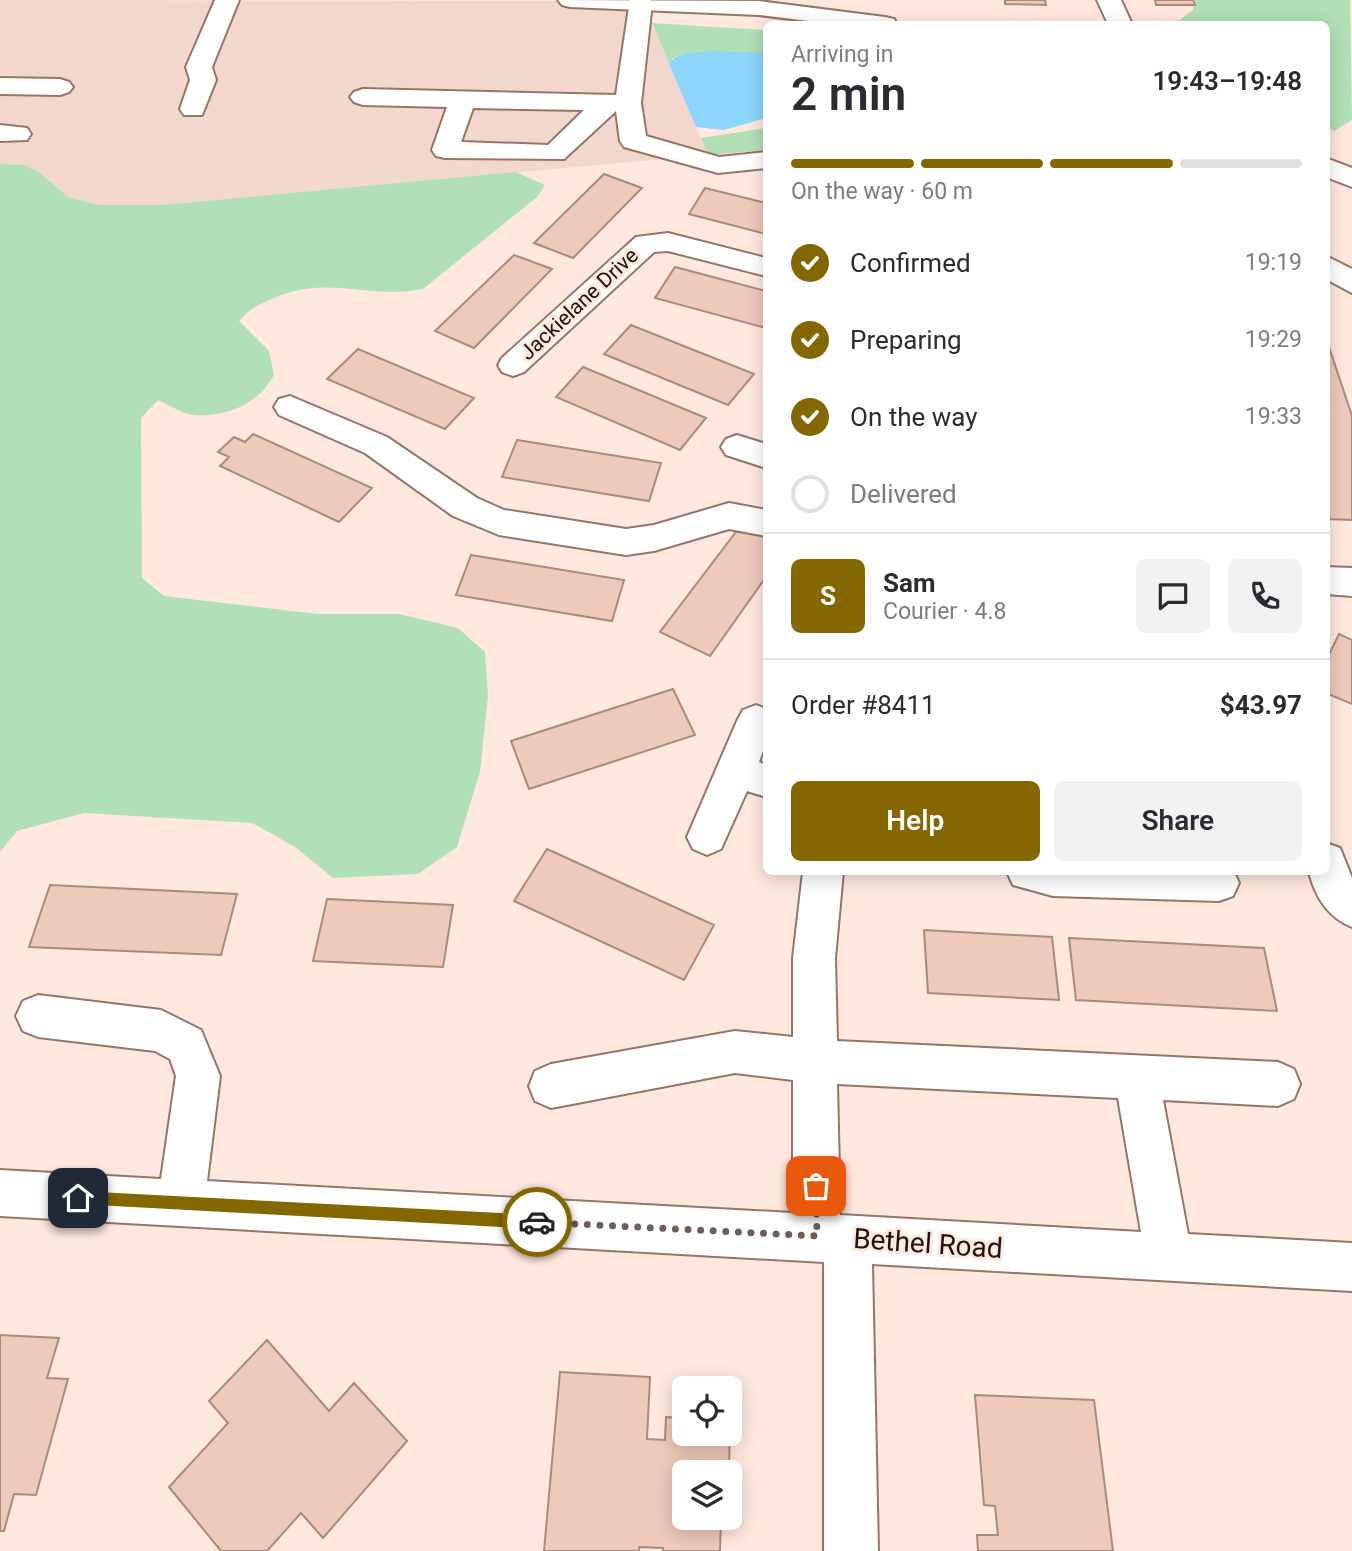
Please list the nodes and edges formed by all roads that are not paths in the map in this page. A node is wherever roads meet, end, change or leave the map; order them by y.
1 (227, 0) edge
2 (570, 0) edge
3 (1109, 0) edge
4 (640, 3) junction
5 (861, 21) edge
6 (1119, 21) edge
7 (60, 87) dead end
8 (3, 93) edge
9 (363, 97) dead end
10 (463, 100) junction
11 (617, 103) junction
12 (193, 109) dead end
13 (763, 160) edge
14 (1330, 168) edge
15 (1352, 179) edge
16 (763, 266) edge
17 (513, 365) dead end
18 (290, 407) dead end
19 (763, 522) edge
20 (1330, 580) edge
21 (1352, 582) edge
22 (756, 720) dead end
23 (751, 776) edge
24 (706, 836) dead end
25 (823, 875) edge
26 (1040, 875) edge
27 (1330, 875) edge
28 (1219, 883) dead end
29 (1352, 908) edge
30 (38, 1016) dead end
31 (815, 1061) junction
32 (1137, 1077) junction
33 (1278, 1084) dead end
34 (551, 1086) dead end
35 (0, 1193) edge
36 (181, 1203) junction
37 (832, 1237) junction
38 (1170, 1258) junction
39 (1352, 1268) edge
40 (851, 1551) edge

1 - 12 street
2 - 4 street
3 - 6 street
4 - 5 street
4 - 11 street
7 - 8 street
9 - 10 street
10 - 11 street
10 - 11 street
11 - 13 street
14 - 15 street
16 - 17 street, Jackielane Drive
18 - 19 street
20 - 21 street
22 - 23 street
23 - 24 street
25 - 31 street
26 - 28 street
27 - 29 street
30 - 36 street
31 - 32 street
31 - 34 street
31 - 37 street
32 - 33 street
32 - 38 street
35 - 36 street, Bethel Road
36 - 37 street, Bethel Road
37 - 38 street, Bethel Road
37 - 40 street
38 - 39 street, Bethel Road

